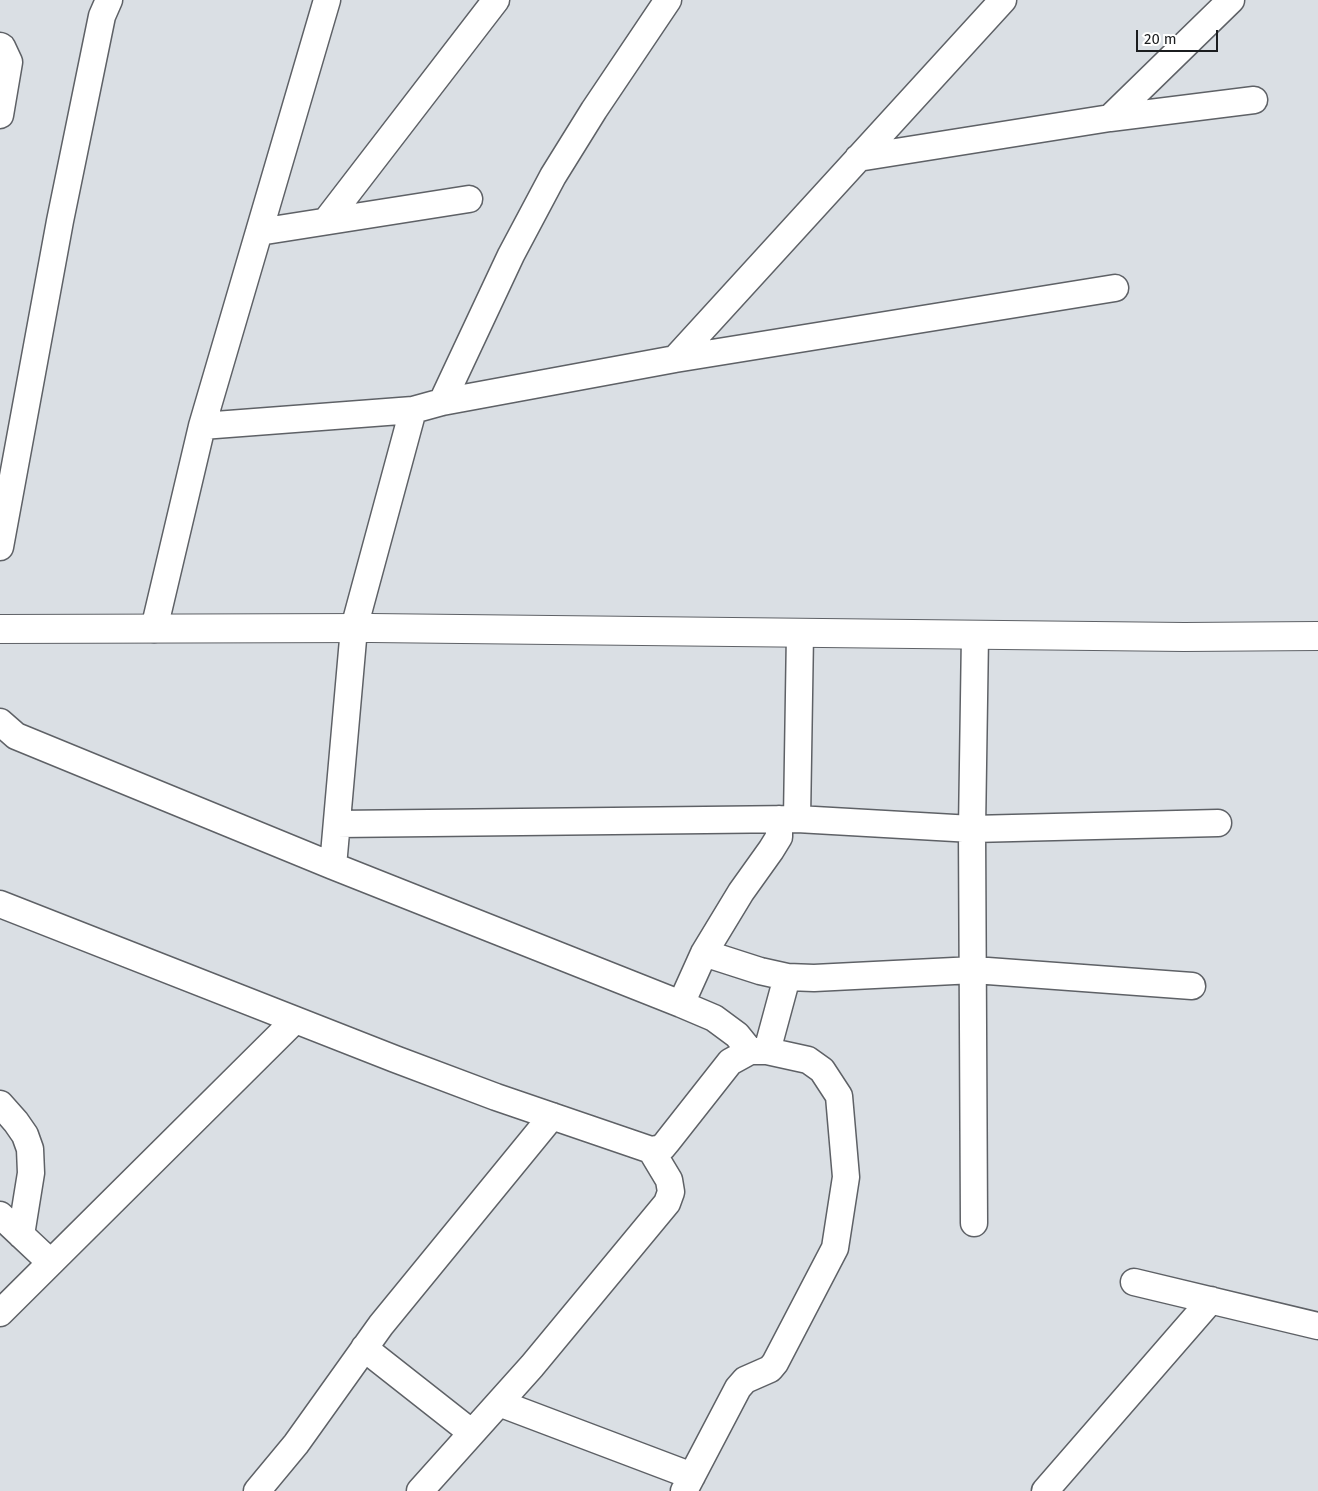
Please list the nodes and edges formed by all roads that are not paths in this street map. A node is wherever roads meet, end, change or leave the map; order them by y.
1 (109, 0) edge
2 (327, 0) edge
3 (496, 0) edge
4 (668, 0) edge
5 (1003, 0) edge
6 (1231, 0) edge
7 (0, 46) edge
8 (1254, 100) dead end
9 (0, 115) edge
10 (1110, 118) junction
11 (858, 158) junction
12 (469, 199) dead end
13 (326, 221) junction
14 (259, 232) junction
15 (1115, 288) dead end
16 (675, 360) junction
17 (442, 402) junction
18 (413, 410) junction
19 (202, 426) junction
20 (0, 547) edge
21 (354, 628) junction
22 (0, 629) edge
23 (154, 629) junction
24 (800, 633) junction
25 (974, 635) junction
26 (1318, 636) edge
27 (0, 722) edge
28 (788, 819) junction
29 (1218, 823) dead end
30 (337, 824) junction
31 (972, 829) junction
32 (333, 866) junction
33 (0, 904) edge
34 (704, 953) junction
35 (974, 970) junction
36 (787, 977) junction
37 (1192, 986) dead end
38 (681, 1004) junction
39 (295, 1020) junction
40 (758, 1051) junction
41 (0, 1104) edge
42 (552, 1116) junction
43 (651, 1150) junction
44 (0, 1214) edge
45 (974, 1223) dead end
46 (21, 1235) junction
47 (50, 1262) junction
48 (1134, 1282) dead end
49 (1211, 1300) junction
50 (0, 1313) edge
51 (1318, 1326) edge
52 (364, 1348) junction
53 (499, 1402) junction
54 (472, 1433) junction
55 (688, 1484) edge
56 (258, 1491) edge
57 (420, 1491) edge
58 (1045, 1491) edge

1 - 20 street
2 - 14 street
3 - 13 street
4 - 17 street
5 - 11 street
6 - 10 street
7 - 9 street
8 - 10 street
10 - 11 street
11 - 16 street
12 - 13 street
13 - 14 street
14 - 19 street
15 - 16 street
16 - 17 street
17 - 18 street
18 - 19 street
18 - 21 street
19 - 23 street
21 - 23 main road
21 - 24 main road
21 - 30 street
22 - 23 main road
24 - 25 main road
24 - 28 street
25 - 26 main road
25 - 31 street
27 - 32 street
28 - 30 street
28 - 31 street
28 - 34 street
29 - 31 street
30 - 32 street
31 - 35 street
32 - 38 street
33 - 39 street
34 - 36 street
34 - 38 street
35 - 36 street
35 - 37 street
35 - 45 street
36 - 40 street
38 - 40 street
39 - 42 street
39 - 47 street
40 - 43 street
40 - 55 street
41 - 46 street
42 - 43 street
42 - 52 street
43 - 53 street
44 - 46 street
46 - 47 street
47 - 50 street
48 - 49 street
49 - 51 street
49 - 58 street
52 - 54 street
52 - 56 street
53 - 54 street
53 - 55 street
54 - 57 street

